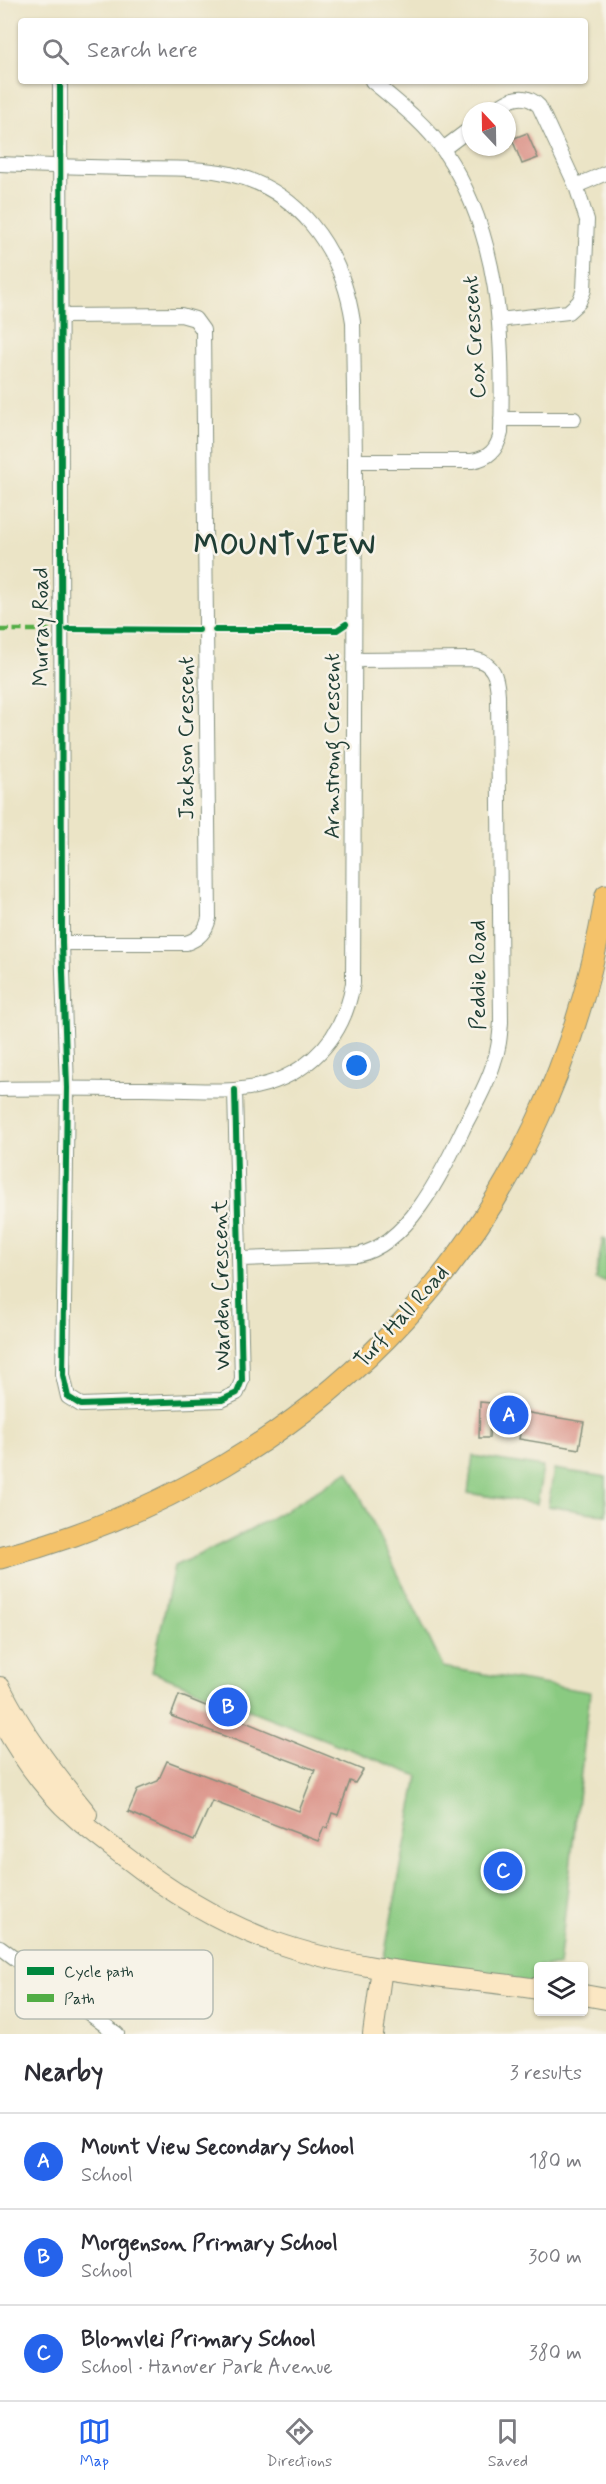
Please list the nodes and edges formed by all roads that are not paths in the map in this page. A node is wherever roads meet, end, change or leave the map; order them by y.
1 (60, 84) edge
2 (376, 84) edge
3 (508, 102) edge
4 (462, 135) edge
5 (443, 149) junction
6 (0, 164) edge
7 (60, 166) junction
8 (606, 173) edge
9 (576, 186) junction
10 (60, 316) junction
11 (499, 320) junction
12 (501, 419) junction
13 (574, 419) dead end
14 (355, 461) junction
15 (354, 660) junction
16 (606, 895) edge
17 (62, 943) junction
18 (66, 1088) junction
19 (0, 1089) edge
20 (235, 1090) junction
21 (241, 1259) junction
22 (0, 1558) edge
23 (0, 1688) edge
24 (0, 1718) edge
25 (117, 1851) junction
26 (0, 1947) edge
27 (15, 1958) edge
28 (382, 1968) junction
29 (534, 1988) edge
30 (588, 1996) edge
31 (606, 1999) edge
32 (97, 2019) edge
33 (117, 2034) edge
34 (373, 2034) edge

1 - 7 street
2 - 5 street, Cox Crescent
3 - 9 street
4 - 5 street
5 - 11 street, Cox Crescent
6 - 7 street, Armstrong Crescent
7 - 10 street, Murray Road
7 - 14 street, Armstrong Crescent
8 - 9 street
9 - 11 street
10 - 17 street, Murray Road
10 - 17 street, Jackson Crescent
11 - 12 street, Cox Crescent
12 - 13 street
12 - 14 street, Cox Crescent
14 - 15 street, Armstrong Crescent
15 - 20 street, Armstrong Crescent
15 - 21 street, Peddie Road
16 - 22 main road, Turf Hall Road
17 - 18 street, Murray Road
18 - 19 street, Armstrong Crescent
18 - 20 street, Armstrong Crescent
18 - 21 street, Warden Crescent
20 - 21 street, Warden Crescent
23 - 25 street
24 - 25 street
25 - 28 street
26 - 27 street
28 - 29 street
28 - 34 street
30 - 31 street
32 - 33 street

